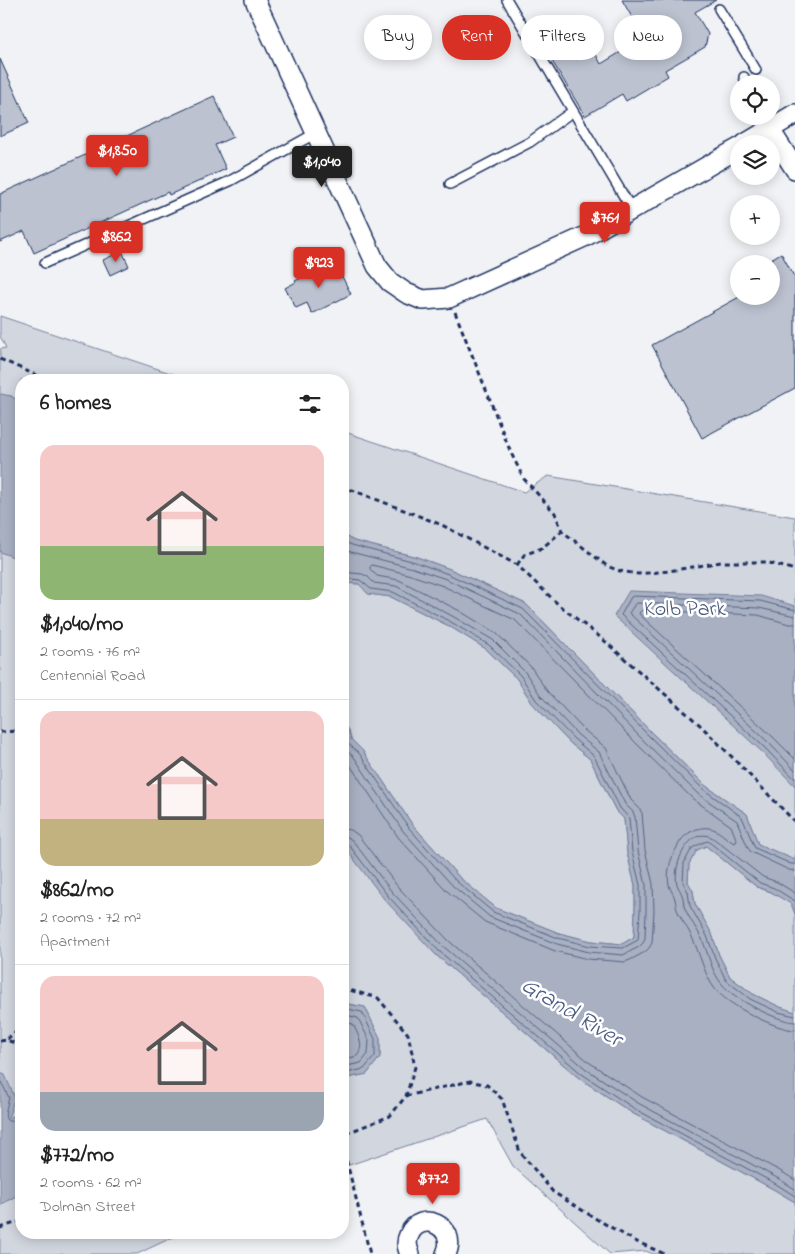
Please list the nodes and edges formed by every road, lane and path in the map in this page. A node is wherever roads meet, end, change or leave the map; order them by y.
1 (255, 0) edge
2 (507, 0) edge
3 (719, 9) dead end
4 (756, 70) dead end
5 (573, 112) junction
6 (795, 114) edge
7 (768, 126) junction
8 (316, 133) junction
9 (757, 135) edge
10 (730, 153) edge
11 (795, 169) edge
12 (450, 184) dead end
13 (632, 210) junction
14 (45, 263) dead end
15 (449, 298) junction
16 (0, 359) edge
17 (34, 374) edge
18 (349, 489) edge
19 (562, 531) junction
20 (517, 565) junction
21 (795, 570) edge
22 (0, 732) edge
23 (15, 732) edge
24 (795, 822) edge
25 (349, 990) edge
26 (15, 1032) edge
27 (6, 1040) junction
28 (0, 1041) edge
29 (15, 1043) edge
30 (406, 1096) junction
31 (349, 1133) edge
32 (349, 1171) edge
33 (15, 1223) edge
34 (0, 1228) edge
35 (370, 1254) edge
36 (410, 1254) edge
37 (446, 1254) edge
38 (665, 1254) edge

1 - 8 street
2 - 5 lane
3 - 4 lane
5 - 12 lane
5 - 13 lane
6 - 7 street
7 - 9 street
7 - 11 street
8 - 14 lane
8 - 15 street
10 - 13 street
13 - 15 street
15 - 19 path
16 - 17 path
18 - 20 path
19 - 20 path
19 - 21 path
20 - 24 path
22 - 23 path
25 - 30 path
26 - 27 path
27 - 28 path
27 - 29 path
30 - 31 path
30 - 38 path
32 - 35 path
33 - 34 path
36 - 37 street

